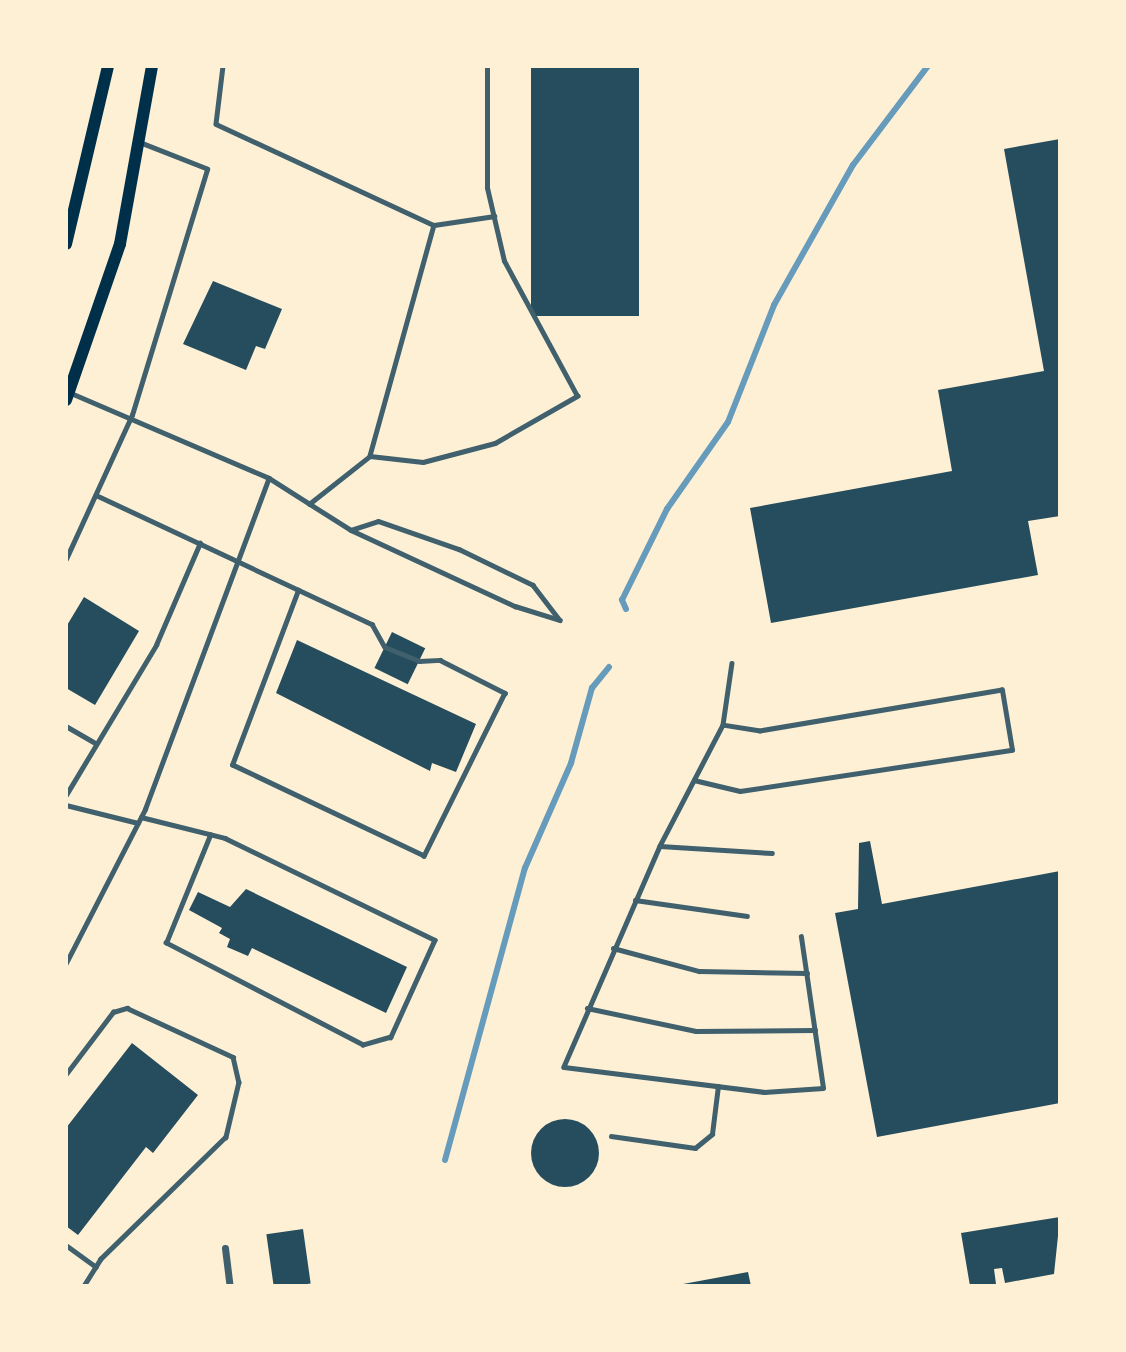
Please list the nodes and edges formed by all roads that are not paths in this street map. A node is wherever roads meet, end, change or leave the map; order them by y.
1 (152, 66) edge
2 (223, 66) edge
3 (487, 66) edge
4 (106, 70) edge
5 (140, 143) junction
6 (494, 216) junction
7 (434, 225) junction
8 (66, 244) edge
9 (68, 395) edge
10 (132, 415) junction
11 (370, 456) junction
12 (269, 478) junction
13 (96, 495) junction
14 (309, 504) junction
15 (351, 530) junction
16 (200, 543) junction
17 (66, 559) edge
18 (240, 561) junction
19 (298, 590) junction
20 (732, 663) dead end
21 (723, 725) junction
22 (66, 726) edge
23 (94, 742) junction
24 (694, 780) junction
25 (66, 795) edge
26 (66, 805) edge
27 (141, 817) junction
28 (138, 824) junction
29 (210, 835) junction
30 (660, 846) junction
31 (772, 853) dead end
32 (635, 900) junction
33 (747, 916) dead end
34 (801, 937) dead end
35 (613, 948) junction
36 (66, 963) edge
37 (807, 973) junction
38 (587, 1008) junction
39 (815, 1030) junction
40 (69, 1067) edge
41 (66, 1074) edge
42 (719, 1086) junction
43 (611, 1136) dead end
44 (66, 1245) edge
45 (225, 1248) dead end
46 (96, 1267) junction
47 (84, 1286) edge
48 (230, 1286) edge

1 - 5 main road
2 - 7 lane
3 - 6 lane
4 - 8 main road
5 - 9 main road
5 - 10 lane
6 - 7 lane
6 - 11 lane
7 - 11 lane
9 - 10 lane
10 - 12 lane
10 - 13 lane
11 - 14 lane
12 - 14 lane
12 - 18 lane
13 - 16 lane
13 - 17 lane
14 - 15 lane
15 - 15 lane
16 - 18 lane
16 - 23 lane
18 - 19 lane
18 - 27 lane
19 - 19 lane
20 - 21 lane
21 - 24 lane
21 - 24 lane
22 - 23 lane
23 - 25 lane
24 - 30 lane
26 - 28 lane
27 - 28 lane
27 - 29 lane
28 - 36 lane
29 - 29 lane
30 - 31 lane
30 - 32 lane
32 - 33 lane
32 - 35 lane
34 - 37 lane
35 - 37 lane
35 - 38 lane
37 - 39 lane
38 - 39 lane
38 - 42 lane
39 - 42 lane
40 - 41 lane
40 - 46 lane
42 - 43 lane
44 - 46 lane
45 - 48 street
46 - 47 lane

